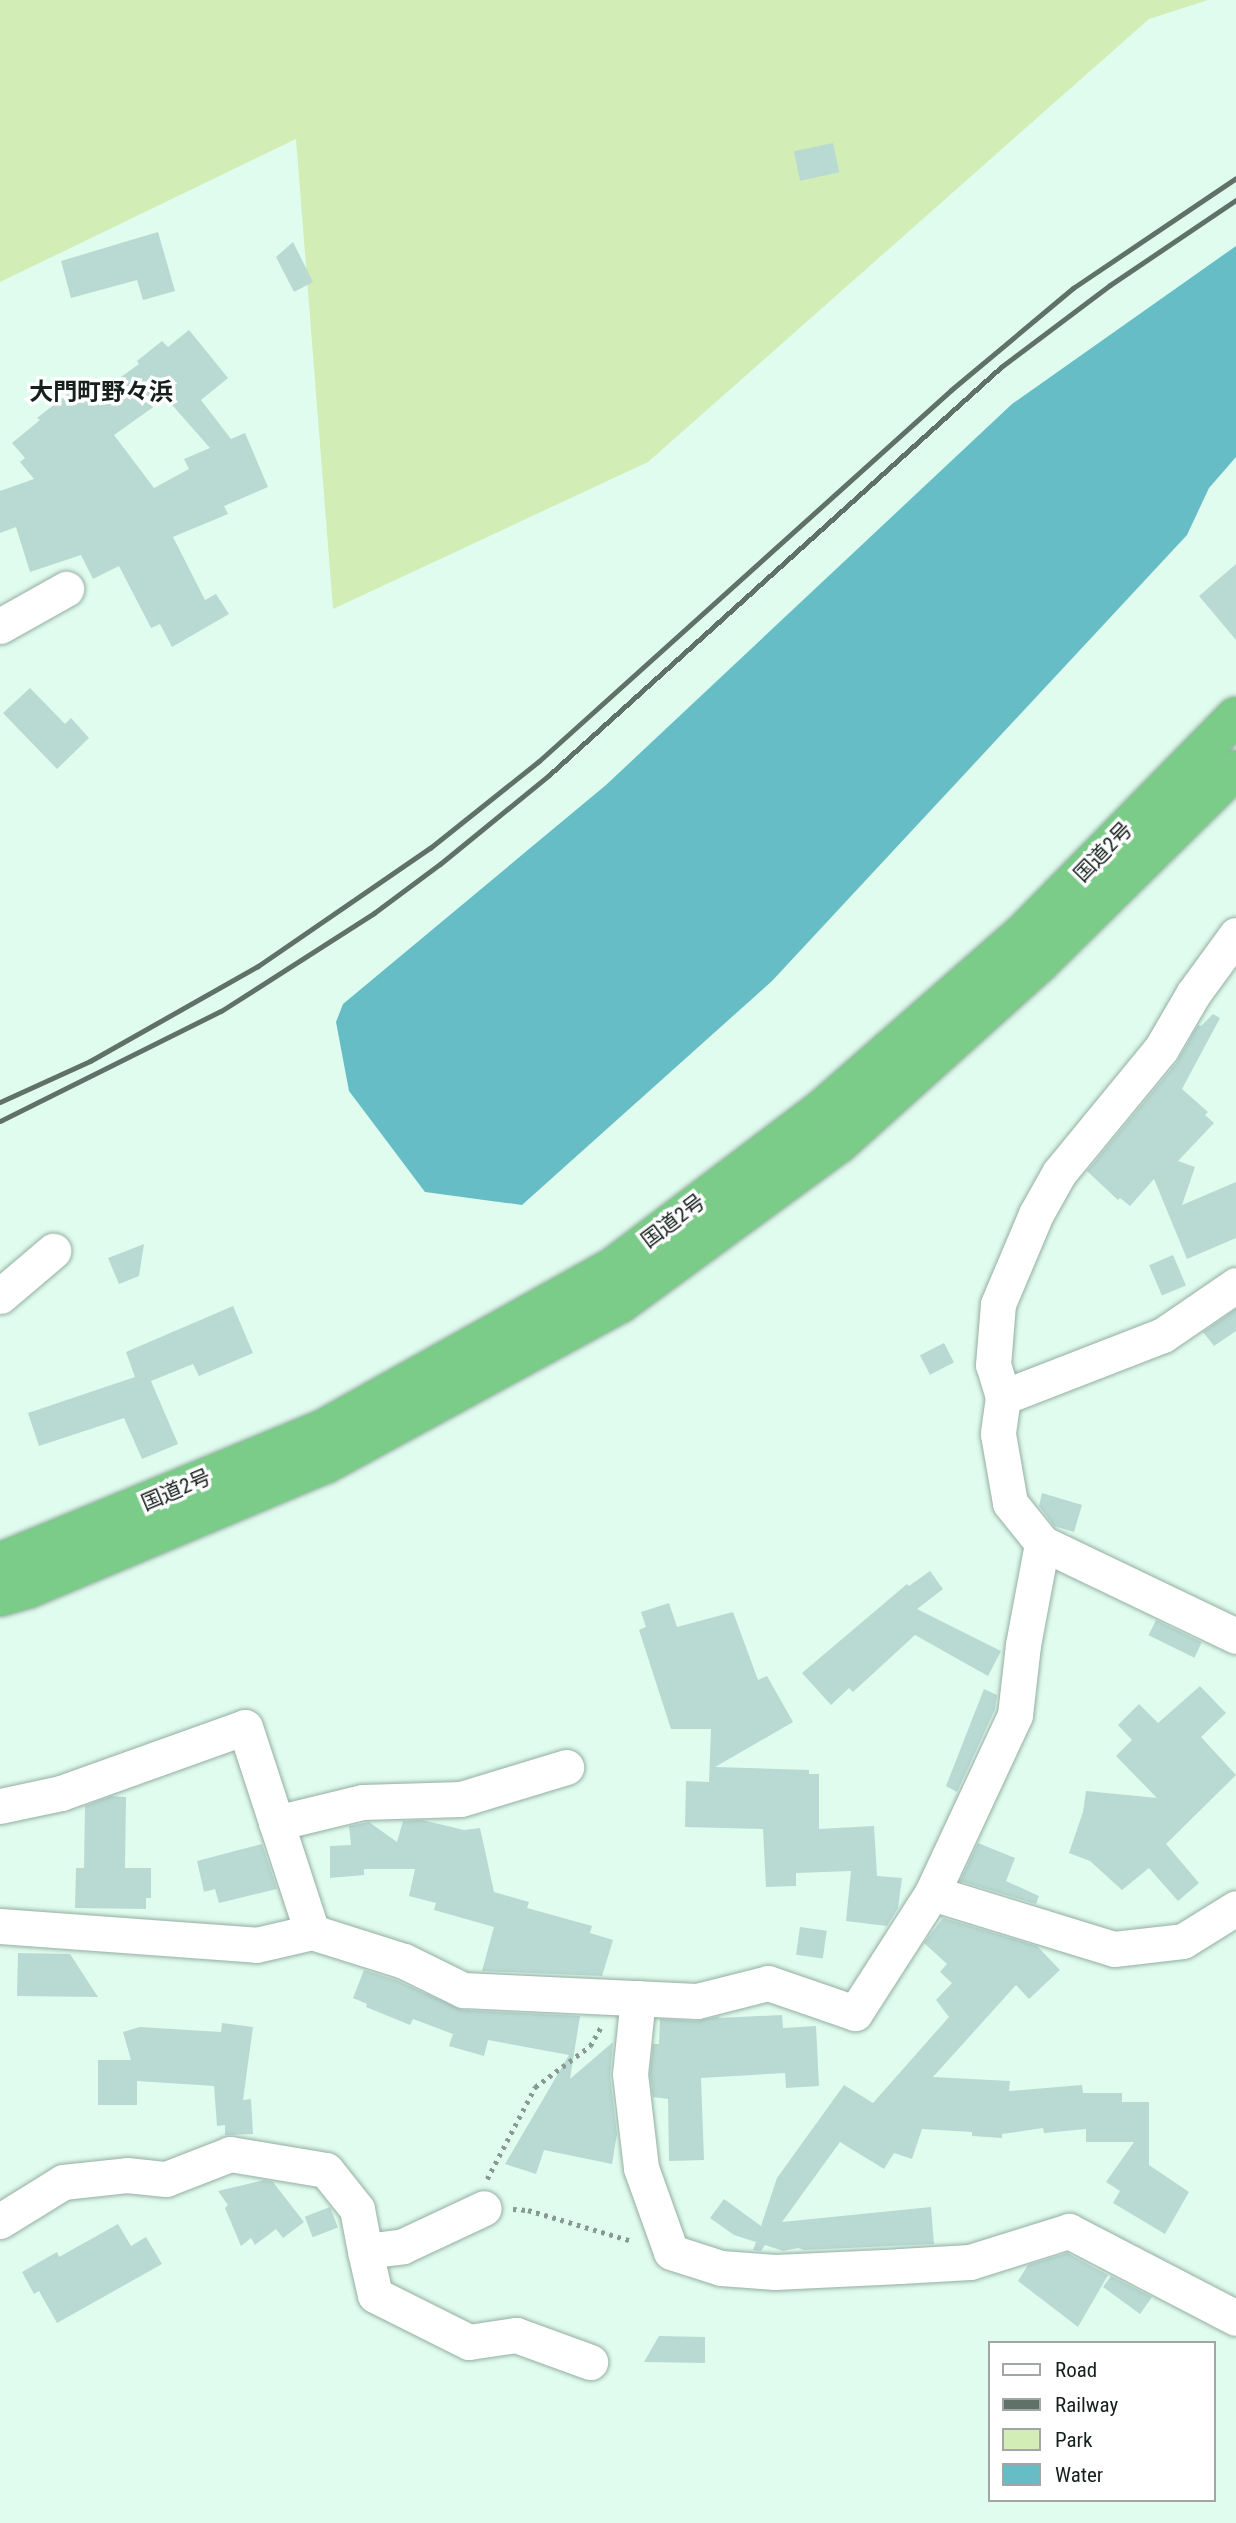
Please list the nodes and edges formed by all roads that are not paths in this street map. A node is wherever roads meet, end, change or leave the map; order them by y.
1 (66, 589) dead end
2 (0, 626) edge
3 (1236, 716) edge
4 (1236, 770) edge
5 (1236, 935) edge
6 (53, 1251) dead end
7 (1236, 1285) edge
8 (0, 1296) edge
9 (1003, 1397) junction
10 (1042, 1543) junction
11 (0, 1562) edge
12 (0, 1597) edge
13 (1236, 1636) edge
14 (566, 1767) dead end
15 (0, 1806) edge
16 (276, 1823) junction
17 (932, 1893) junction
18 (1236, 1908) edge
19 (0, 1926) edge
20 (312, 1932) junction
21 (629, 1997) junction
22 (484, 2208) road end
23 (0, 2221) edge
24 (365, 2252) junction
25 (1236, 2318) edge
26 (590, 2362) dead end

1 - 2 street
3 - 11 highway, 国道2号
4 - 12 highway, 国道2号
5 - 9 street
6 - 8 street
7 - 9 street
9 - 10 street
10 - 13 street
10 - 17 street
14 - 16 street
15 - 16 street
16 - 20 street
17 - 18 street
17 - 21 street
19 - 20 street
20 - 21 street
21 - 25 street
22 - 24 street
23 - 24 street
24 - 26 street

